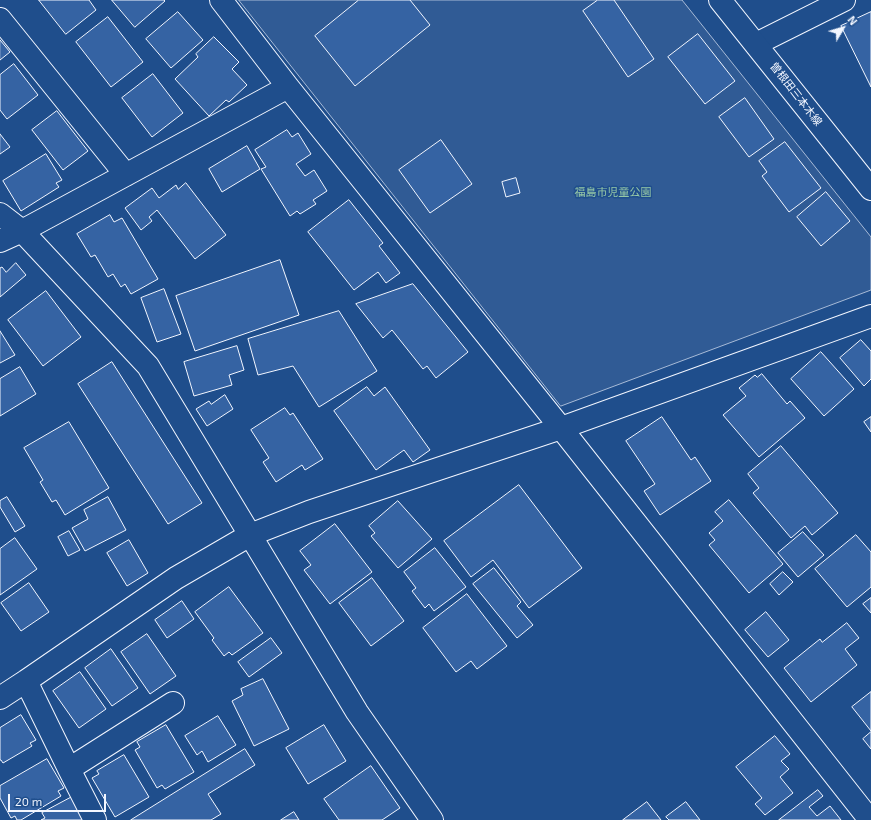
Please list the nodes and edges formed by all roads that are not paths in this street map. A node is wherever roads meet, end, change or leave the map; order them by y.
1 (221, 0) edge
2 (720, 0) edge
3 (844, 0) edge
4 (0, 19) edge
5 (756, 44) junction
6 (288, 87) junction
7 (126, 175) junction
8 (871, 189) edge
9 (0, 214) edge
10 (22, 231) junction
11 (0, 242) edge
12 (871, 316) edge
13 (561, 428) junction
14 (250, 535) junction
15 (26, 681) junction
16 (0, 698) edge
17 (173, 703) dead end
18 (69, 769) junction
19 (95, 820) edge
20 (432, 820) edge
21 (870, 820) edge

1 - 6 street
2 - 5 street, 曽根田三本木線
3 - 5 street
4 - 7 street
5 - 8 street, 曽根田三本木線
6 - 7 street
6 - 13 street
7 - 10 street
9 - 10 street
10 - 11 street
10 - 14 street
12 - 13 street
13 - 14 street
13 - 21 street
14 - 15 street
14 - 20 street
15 - 16 street
15 - 18 street
17 - 18 street
18 - 19 street

